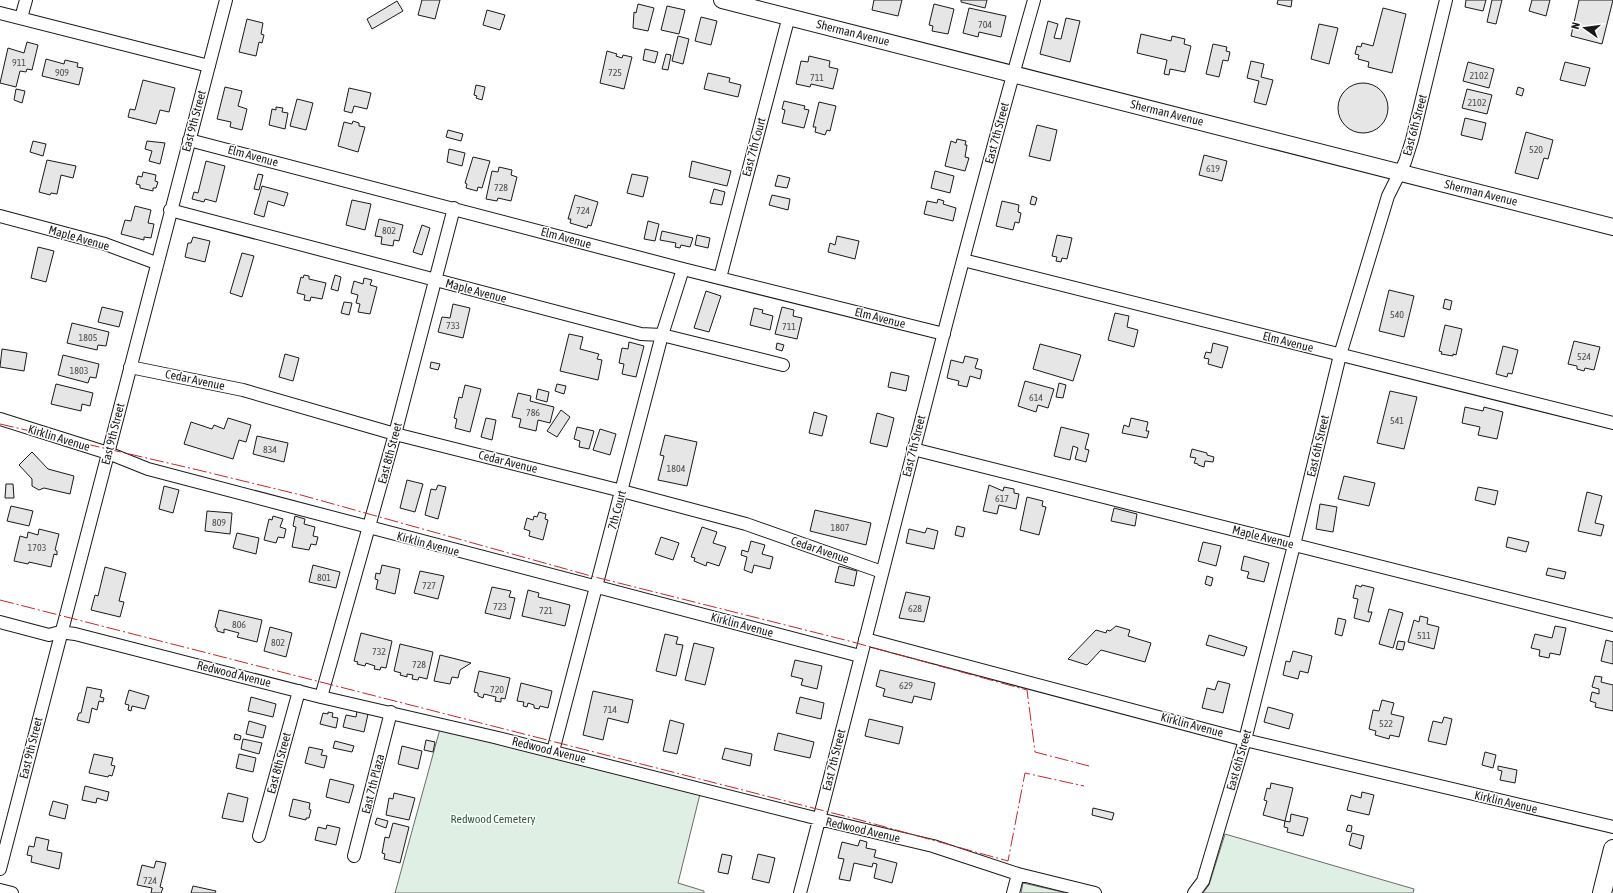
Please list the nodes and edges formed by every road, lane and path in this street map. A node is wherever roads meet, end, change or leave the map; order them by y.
1 (26, 0) edge
2 (226, 0) edge
3 (722, 0) edge
4 (1034, 0) edge
5 (1446, 0) edge
6 (0, 13) edge
7 (789, 16) junction
8 (21, 18) junction
9 (209, 66) junction
10 (1013, 74) junction
11 (189, 140) junction
12 (1399, 172) junction
13 (454, 208) junction
14 (170, 210) junction
15 (0, 216) edge
16 (1613, 227) edge
17 (964, 260) junction
18 (156, 263) junction
19 (683, 269) junction
20 (720, 278) junction
21 (436, 280) junction
22 (944, 334) junction
23 (662, 335) junction
24 (1340, 355) junction
25 (783, 365) dead end
26 (130, 367) junction
27 (0, 419) edge
28 (1613, 422) edge
29 (395, 434) junction
30 (913, 449) junction
31 (108, 453) junction
32 (622, 491) junction
33 (369, 528) junction
34 (1294, 545) junction
35 (882, 572) junction
36 (596, 588) junction
37 (0, 622) edge
38 (1613, 625) edge
39 (60, 632) junction
40 (865, 639) junction
41 (860, 656) junction
42 (299, 691) junction
43 (321, 696) junction
44 (391, 712) junction
45 (1245, 740) junction
46 (553, 751) junction
47 (819, 819) junction
48 (1613, 827) edge
49 (259, 836) dead end
50 (1613, 849) edge
51 (354, 856) dead end
52 (0, 868) edge
53 (1018, 874) junction
54 (0, 890) edge
55 (12, 893) edge
56 (800, 893) edge
57 (1013, 893) edge
58 (1095, 893) edge
59 (1194, 893) edge
60 (1602, 893) edge

1 - 8 street
2 - 9 street, East 9th Street
3 - 7 street, Sherman Avenue
4 - 10 street, East 7th Street
5 - 12 street, East 6th Street
6 - 8 street
7 - 10 street, Sherman Avenue
7 - 20 street, East 7th Court
8 - 9 street
9 - 11 street, East 9th Street
10 - 12 street, Sherman Avenue
10 - 17 street, East 7th Street
11 - 13 street, Elm Avenue
11 - 14 street, East 9th Street
12 - 16 street, Sherman Avenue
12 - 24 street, East 6th Street
13 - 19 street, Elm Avenue
13 - 21 street, East 8th Street
14 - 18 street, East 9th Street
14 - 21 street, Maple Avenue
15 - 18 street, Maple Avenue
17 - 22 street, East 7th Street
17 - 24 street, Elm Avenue
18 - 26 street, East 9th Street
19 - 20 street, Elm Avenue
19 - 23 street, 7th Court
20 - 22 street, Elm Avenue
21 - 23 street, Maple Avenue
21 - 29 street, East 8th Street
22 - 30 street, East 7th Street
23 - 25 street, Maple Avenue
23 - 32 street, 7th Court
24 - 28 street, Elm Avenue
24 - 34 street, East 6th Street
26 - 29 street, Cedar Avenue
26 - 31 street, East 9th Street
27 - 31 street, Kirklin Avenue
29 - 32 street, Cedar Avenue
29 - 33 street, East 8th Street
30 - 34 street, Maple Avenue
30 - 35 street, East 7th Street
31 - 33 street, Kirklin Avenue
31 - 39 street, East 9th Street
32 - 35 street, Cedar Avenue
32 - 36 street, 7th Court
33 - 36 street, Kirklin Avenue
33 - 43 street, East 8th Street
34 - 38 street, Maple Avenue
34 - 45 street, East 6th Street
35 - 40 street, East 7th Street
36 - 41 street, Kirklin Avenue
36 - 46 street, 7th Court
37 - 39 street, Redwood Avenue
39 - 42 street, Redwood Avenue
39 - 52 street, East 9th Street
40 - 41 street, East 7th Street
40 - 45 street, Kirklin Avenue
41 - 47 street, East 7th Street
42 - 43 street, Redwood Avenue
42 - 49 street, East 8th Street
43 - 44 street, Redwood Avenue
44 - 46 street, Redwood Avenue
44 - 51 street, East 7th Plaza
45 - 48 street, Kirklin Avenue
45 - 59 street, East 6th Street
46 - 47 street, Redwood Avenue
47 - 53 street, Redwood Avenue
47 - 56 street, East 7th Street
50 - 60 main road
53 - 57 street
53 - 58 street, Redwood Avenue
54 - 55 street

